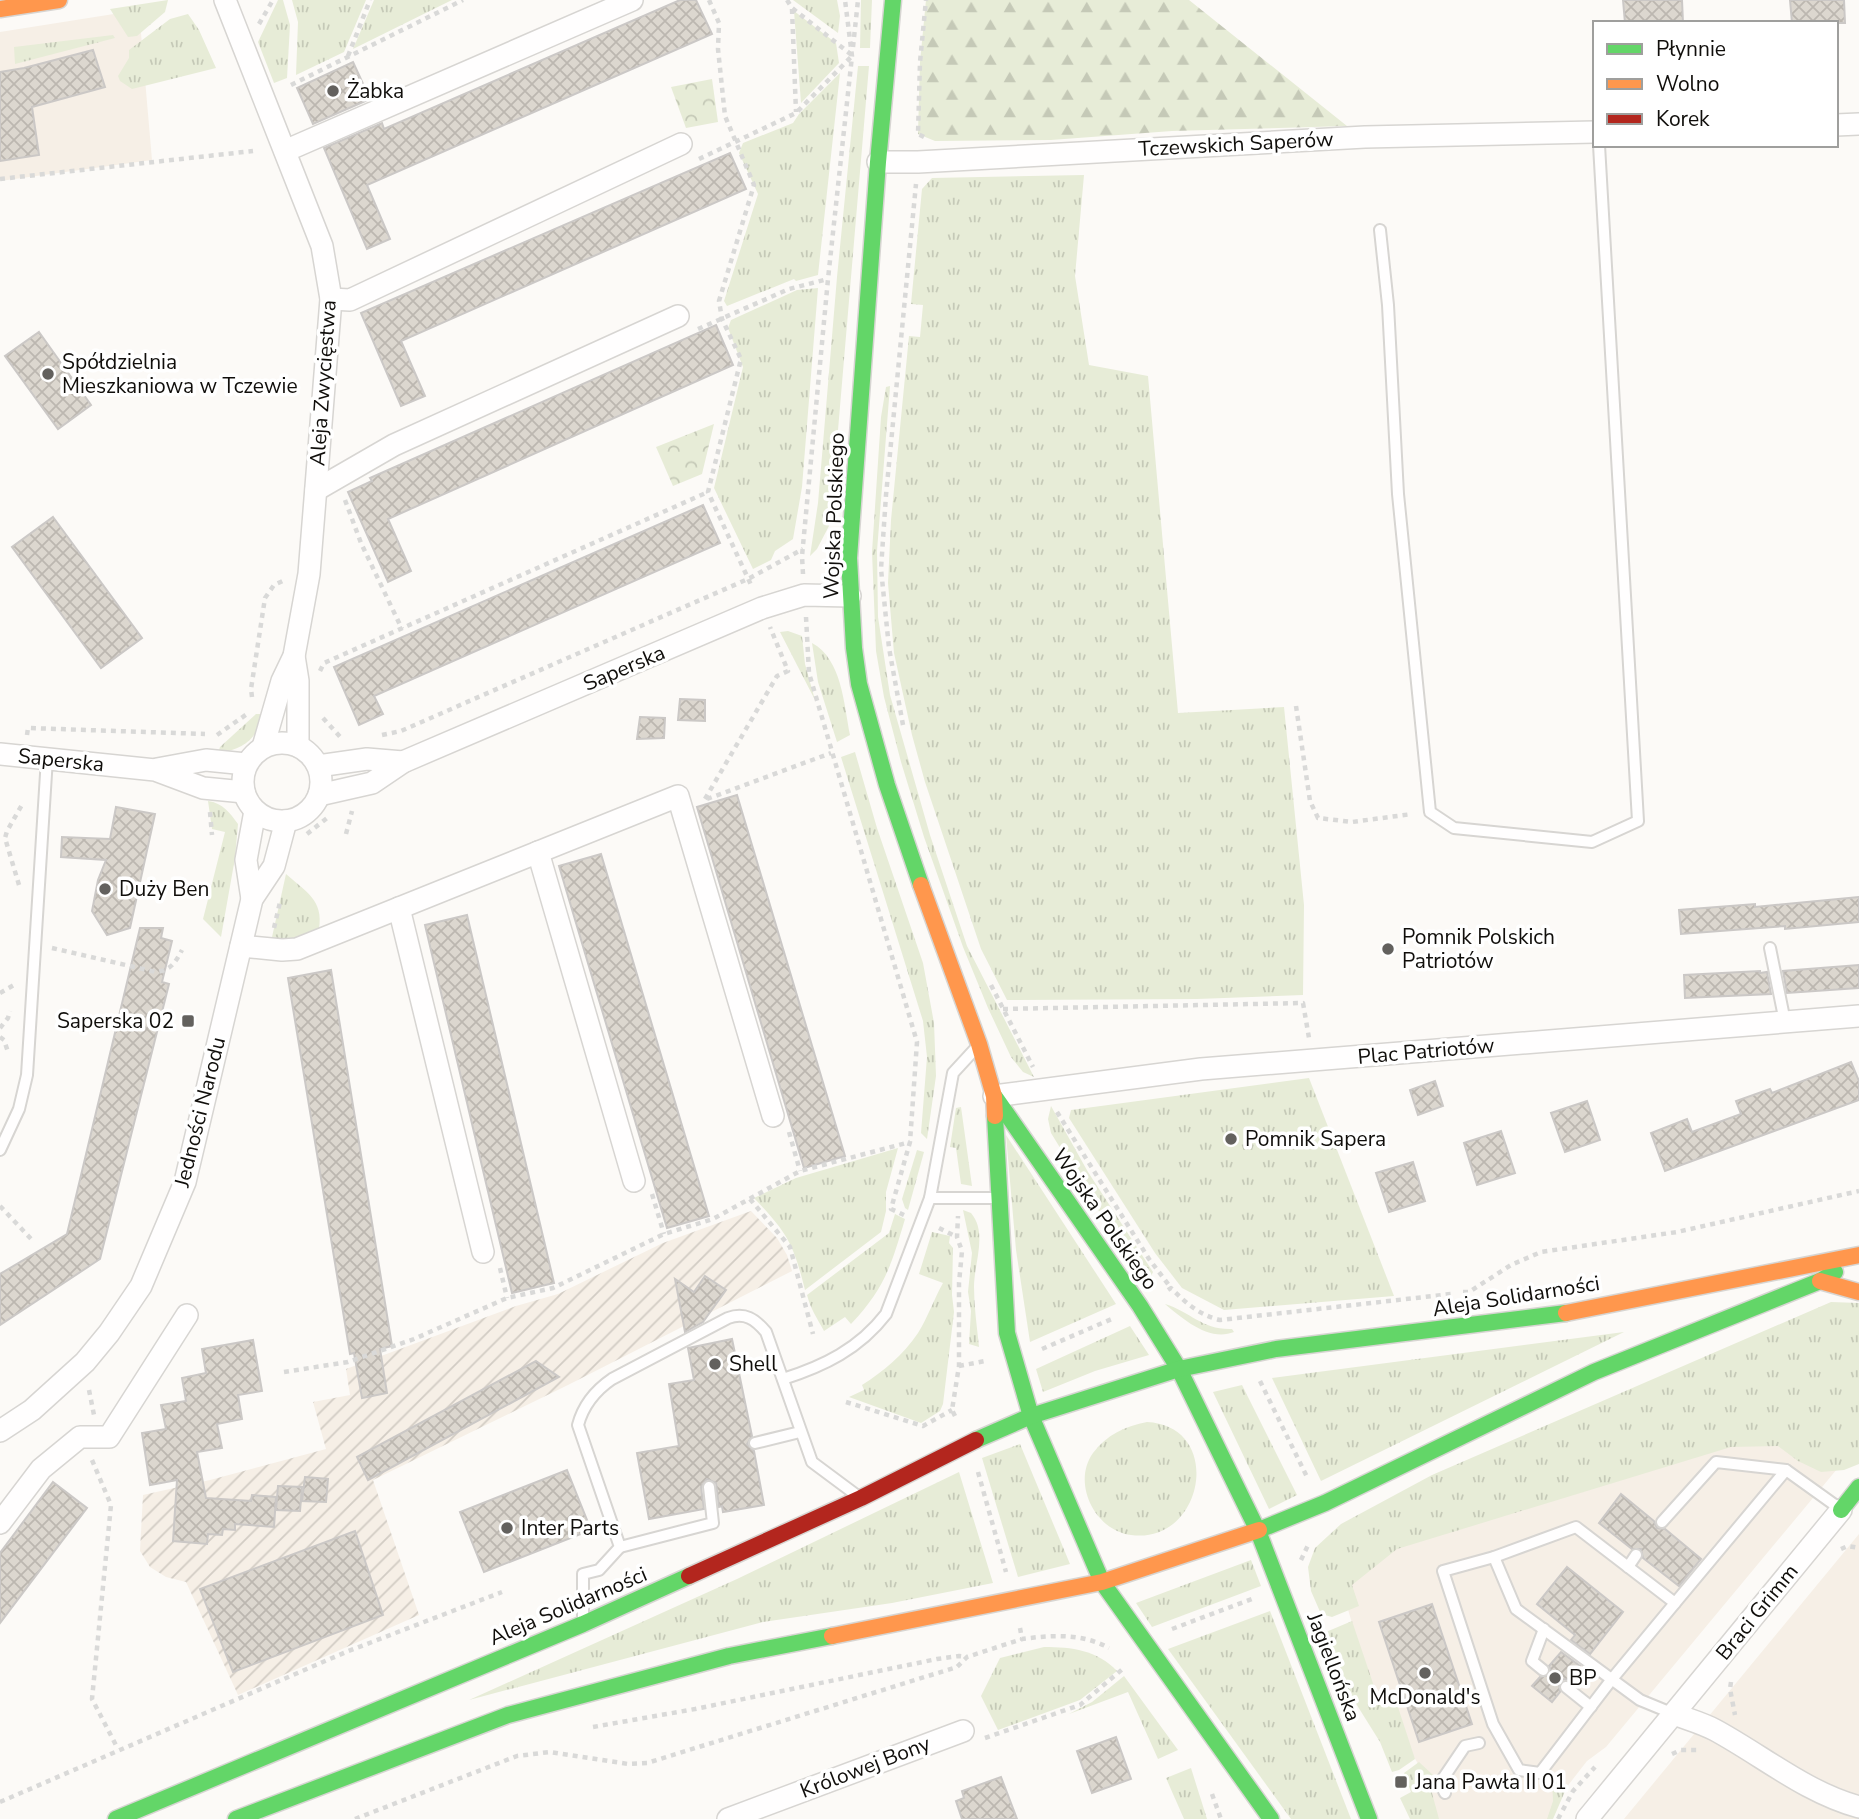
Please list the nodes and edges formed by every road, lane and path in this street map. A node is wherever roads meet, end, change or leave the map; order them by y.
1 (59, 0) edge
2 (225, 0) edge
3 (272, 0) edge
4 (370, 0) edge
5 (463, 0) edge
6 (632, 0) edge
7 (709, 0) edge
8 (787, 0) edge
9 (845, 0) edge
10 (858, 0) edge
11 (893, 0) edge
12 (926, 0) edge
13 (792, 8) junction
14 (0, 9) edge
15 (253, 35) dead end
16 (852, 56) junction
17 (348, 57) junction
18 (291, 85) dead end
19 (796, 113) dead end
20 (1859, 124) edge
21 (1838, 125) edge
22 (1593, 132) edge
23 (935, 141) dead end
24 (681, 145) dead end
25 (1599, 147) edge
26 (253, 151) dead end
27 (285, 151) junction
28 (878, 162) junction
29 (0, 178) edge
30 (916, 183) dead end
31 (1380, 230) dead end
32 (828, 279) junction
33 (331, 299) junction
34 (678, 316) dead end
35 (722, 319) junction
36 (697, 330) dead end
37 (316, 490) junction
38 (708, 492) junction
39 (345, 500) dead end
40 (803, 549) junction
41 (309, 574) junction
42 (748, 579) junction
43 (804, 595) junction
44 (850, 596) junction
45 (402, 629) junction
46 (775, 640) dead end
47 (293, 656) junction
48 (252, 705) junction
49 (275, 706) junction
50 (1296, 706) dead end
51 (305, 708) junction
52 (905, 732) dead end
53 (379, 736) dead end
54 (26, 738) dead end
55 (353, 739) dead end
56 (298, 746) junction
57 (263, 747) junction
58 (0, 754) edge
59 (47, 758) junction
60 (403, 762) junction
61 (246, 764) junction
62 (318, 766) junction
63 (155, 770) junction
64 (244, 792) junction
65 (319, 795) junction
66 (705, 799) dead end
67 (208, 801) dead end
68 (343, 808) dead end
69 (255, 811) junction
70 (1430, 812) junction
71 (332, 813) dead end
72 (286, 821) junction
73 (346, 834) dead end
74 (212, 835) dead end
75 (303, 837) dead end
76 (538, 852) junction
77 (252, 898) junction
78 (280, 899) dead end
79 (399, 908) junction
80 (35, 944) junction
81 (241, 946) junction
82 (1770, 948) dead end
83 (269, 949) junction
84 (181, 950) dead end
85 (986, 976) dead end
86 (1003, 1009) junction
87 (1859, 1016) edge
88 (1784, 1022) junction
89 (0, 1037) edge
90 (979, 1044) junction
91 (8, 1052) dead end
92 (1312, 1060) junction
93 (1043, 1089) junction
94 (994, 1096) junction
95 (773, 1116) dead end
96 (910, 1142) junction
97 (0, 1150) edge
98 (634, 1181) dead end
99 (1859, 1191) edge
100 (930, 1198) junction
101 (999, 1198) junction
102 (750, 1199) junction
103 (0, 1206) edge
104 (891, 1209) dead end
105 (958, 1210) dead end
106 (34, 1242) dead end
107 (483, 1252) dead end
108 (1859, 1256) edge
109 (1820, 1281) junction
110 (1171, 1288) junction
111 (1859, 1292) edge
112 (1140, 1306) junction
113 (187, 1315) dead end
114 (1246, 1317) junction
115 (813, 1335) dead end
116 (1254, 1354) junction
117 (1014, 1356) junction
118 (959, 1366) junction
119 (1178, 1368) junction
120 (284, 1372) dead end
121 (783, 1378) junction
122 (846, 1402) dead end
123 (952, 1410) junction
124 (1031, 1416) junction
125 (0, 1431) edge
126 (800, 1432) junction
127 (755, 1443) dead end
128 (967, 1444) junction
129 (90, 1456) dead end
130 (1786, 1470) junction
131 (1859, 1486) edge
132 (709, 1487) dead end
133 (861, 1498) junction
134 (1320, 1505) junction
135 (1841, 1510) junction
136 (1662, 1522) dead end
137 (0, 1523) edge
138 (1258, 1531) junction
139 (1310, 1542) dead end
140 (620, 1546) junction
141 (1859, 1548) edge
142 (1835, 1553) dead end
143 (1636, 1555) dead end
144 (1494, 1557) junction
145 (1628, 1567) junction
146 (1102, 1583) junction
147 (1282, 1588) junction
148 (502, 1592) dead end
149 (1014, 1601) junction
150 (1675, 1603) junction
151 (583, 1624) junction
152 (1544, 1629) junction
153 (1023, 1639) junction
154 (1146, 1645) junction
155 (1117, 1656) dead end
156 (967, 1657) junction
157 (1543, 1670) dead end
158 (1119, 1673) dead end
159 (1612, 1679) junction
160 (1731, 1680) dead end
161 (1566, 1687) dead end
162 (1591, 1707) junction
163 (1674, 1714) junction
164 (1736, 1718) dead end
165 (585, 1728) dead end
166 (962, 1731) dead end
167 (985, 1738) dead end
168 (1479, 1743) dead end
169 (118, 1749) junction
170 (1702, 1751) dead end
171 (1663, 1761) dead end
172 (1208, 1784) dead end
173 (1445, 1793) dead end
174 (0, 1802) edge
175 (1859, 1807) edge
176 (1220, 1811) junction
177 (1228, 1816) dead end
178 (116, 1819) edge
179 (236, 1819) edge
180 (355, 1819) edge
181 (728, 1819) edge
182 (1221, 1819) edge
183 (1271, 1819) edge
184 (1369, 1819) edge
185 (1587, 1819) edge

1 - 14 main road
2 - 27 street, Aleja Zwycięstwa
3 - 15 path
4 - 17 path
5 - 17 path
6 - 27 street
7 - 35 path
8 - 13 path
9 - 16 path
10 - 16 path
11 - 28 main road, Wojska Polskiego
12 - 23 path
13 - 16 path
13 - 19 path
16 - 32 path
17 - 18 path
20 - 21 street
22 - 28 street, Tczewskich Saperów
24 - 33 street
25 - 70 lane
26 - 29 path
27 - 33 street, Aleja Zwycięstwa
28 - 44 main road, Wojska Polskiego
30 - 52 path
31 - 70 lane
32 - 35 path
32 - 40 path
33 - 37 street, Aleja Zwycięstwa
34 - 37 street
35 - 36 path
35 - 38 path
37 - 41 street, Aleja Zwycięstwa
38 - 42 path
38 - 45 path
39 - 45 path
40 - 42 path
40 - 43 path
41 - 47 street, Aleja Zwycięstwa
41 - 48 path
42 - 53 path
43 - 44 street, Saperska
43 - 60 street, Saperska
43 - 96 path
44 - 90 main road, Wojska Polskiego
45 - 51 path
46 - 66 path
47 - 49 street, Aleja Zwycięstwa
47 - 51 street, Aleja Zwycięstwa
48 - 49 path
48 - 54 path
49 - 57 street, Aleja Zwycięstwa
50 - 70 path
51 - 55 path
51 - 56 street, Aleja Zwycięstwa
56 - 57 street
56 - 62 street
57 - 61 street
58 - 59 street, Saperska
59 - 63 street, Saperska
59 - 80 lane
60 - 62 street, Saperska
60 - 65 street, Saperska
61 - 63 street
61 - 64 street
62 - 65 street
63 - 64 street, Saperska
64 - 69 street
65 - 72 street
67 - 74 path
68 - 73 path
69 - 72 street
69 - 77 street, Jedności Narodu
71 - 75 path
72 - 77 street, Jedności Narodu
76 - 79 street
76 - 95 street
76 - 98 street
77 - 81 street, Jedności Narodu
78 - 83 path
79 - 83 street
79 - 107 street
80 - 84 path
80 - 97 lane
81 - 83 street
81 - 125 street, Jedności Narodu
82 - 88 lane
85 - 86 path
86 - 92 path
86 - 93 path
87 - 88 street, Plac Patriotów
88 - 92 street, Plac Patriotów
89 - 91 path
90 - 94 main road, Wojska Polskiego
90 - 100 lane
92 - 93 street, Plac Patriotów
93 - 94 street, Plac Patriotów
93 - 110 path
94 - 101 main road, Wojska Polskiego
94 - 112 main road, Wojska Polskiego
96 - 102 path
96 - 104 path
99 - 114 path
100 - 101 lane
100 - 121 lane
101 - 117 main road, Wojska Polskiego
102 - 115 path
102 - 120 path
103 - 106 path
105 - 118 path
108 - 109 main road, Aleja Solidarności
108 - 116 main road, Aleja Solidarności
109 - 111 main road
109 - 134 main road, Aleja Solidarności
110 - 112 path
110 - 114 path
112 - 117 path
112 - 119 main road, Wojska Polskiego
113 - 137 street
114 - 116 path
116 - 119 main road, Aleja Solidarności
116 - 134 path
117 - 118 path
117 - 124 main road, Wojska Polskiego
118 - 123 path
119 - 124 main road, Aleja Solidarności
119 - 138 main road, Wojska Polskiego
121 - 126 lane
121 - 140 lane
122 - 123 path
123 - 128 path
124 - 128 main road, Aleja Solidarności
124 - 146 main road, Wojska Polskiego
126 - 127 lane
126 - 133 lane
128 - 133 main road, Aleja Solidarności
128 - 149 path
129 - 169 path
130 - 135 lane
130 - 136 lane
130 - 150 lane
131 - 135 main road
132 - 140 lane
133 - 151 main road, Aleja Solidarności
134 - 138 main road, Aleja Solidarności
135 - 163 street, Braci Grimm
138 - 146 main road, Aleja Solidarności
138 - 147 main road, Jagiellońska
139 - 147 path
140 - 151 lane
141 - 142 path
143 - 145 lane
144 - 145 lane
144 - 152 lane
144 - 162 lane
145 - 150 lane
146 - 149 main road
146 - 154 main road
147 - 154 path
147 - 184 main road, Jagiellońska
148 - 169 path
149 - 153 path
149 - 179 main road
150 - 159 lane
151 - 178 main road, Aleja Solidarności
152 - 157 lane
152 - 159 lane
153 - 155 path
153 - 156 path
154 - 183 main road
156 - 165 path
156 - 180 path
158 - 167 path
159 - 162 lane
159 - 163 lane
160 - 164 path
161 - 162 lane
163 - 175 street
163 - 185 street, Braci Grimm
166 - 181 street, Królowej Bony
168 - 173 lane
169 - 174 path
170 - 171 path
172 - 176 path
176 - 177 path
176 - 182 path

